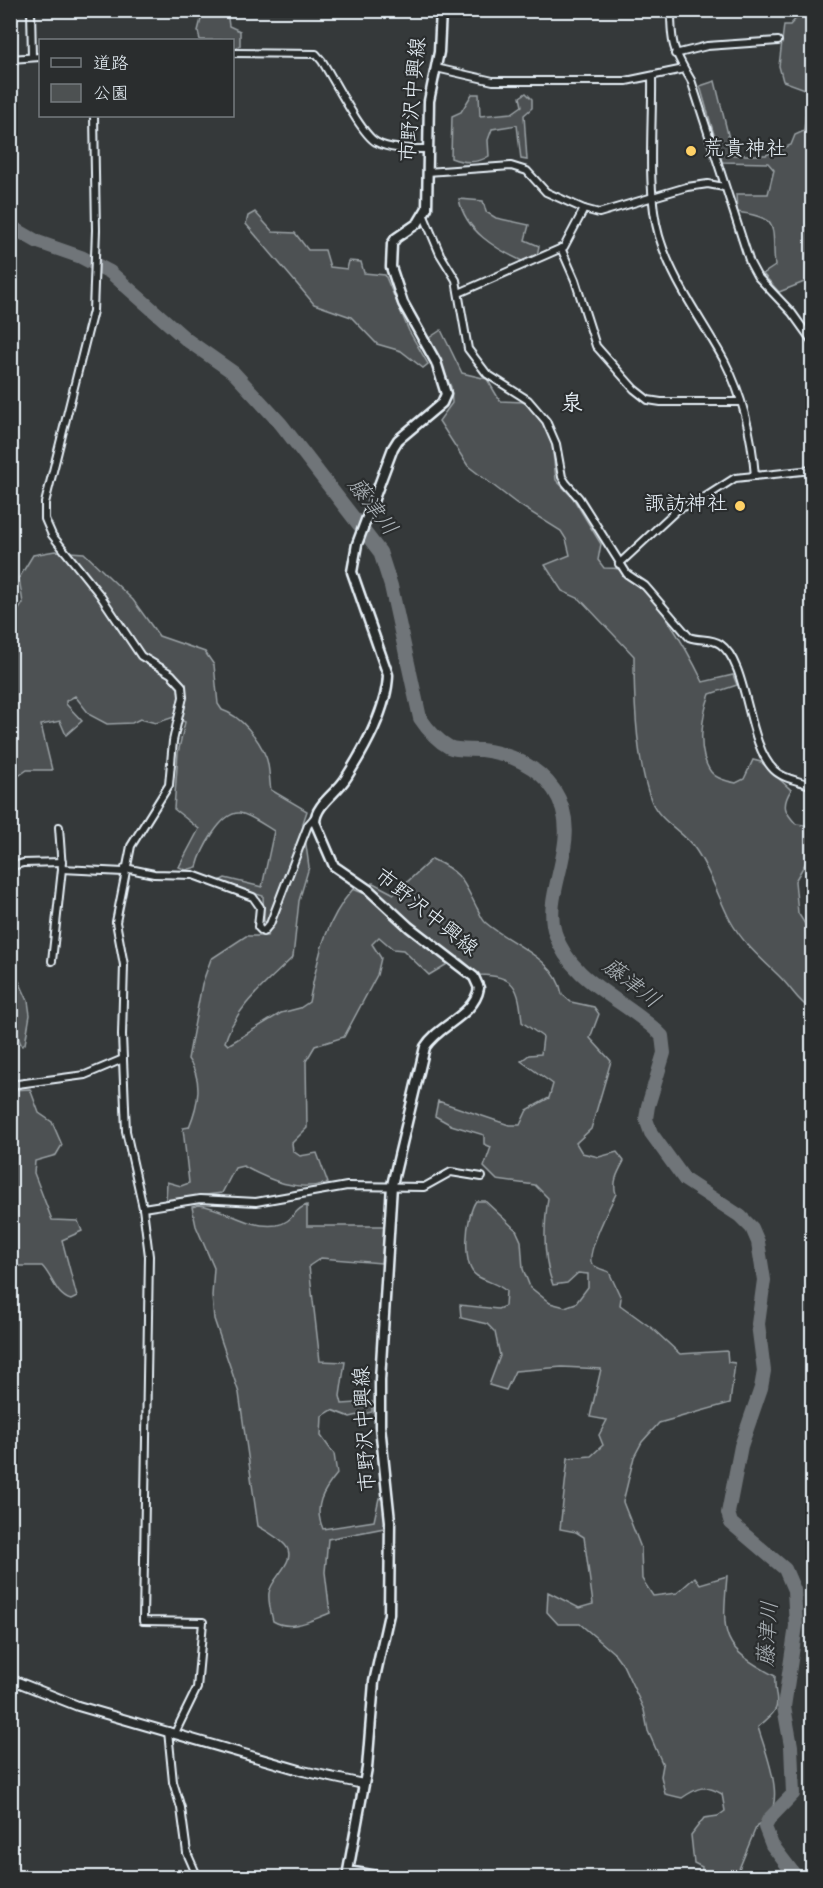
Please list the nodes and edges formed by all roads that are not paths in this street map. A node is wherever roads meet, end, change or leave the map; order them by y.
1 (31, 10) edge
2 (441, 10) edge
3 (671, 10) edge
4 (778, 41) dead end
5 (234, 53) edge
6 (675, 54) junction
7 (32, 57) junction
8 (39, 57) edge
9 (10, 59) edge
10 (436, 68) junction
11 (684, 69) junction
12 (652, 76) junction
13 (94, 117) edge
14 (426, 150) junction
15 (426, 172) junction
16 (724, 187) junction
17 (653, 196) junction
18 (584, 209) junction
19 (424, 216) junction
20 (561, 248) junction
21 (459, 293) junction
22 (813, 342) edge
23 (740, 402) junction
24 (813, 470) edge
25 (755, 476) junction
26 (619, 564) junction
27 (813, 786) edge
28 (315, 816) junction
29 (59, 827) dead end
30 (62, 866) junction
31 (10, 867) edge
32 (125, 870) junction
33 (52, 961) dead end
34 (123, 1059) junction
35 (10, 1085) edge
36 (482, 1178) dead end
37 (392, 1185) junction
38 (143, 1208) junction
39 (10, 1680) edge
40 (172, 1732) junction
41 (363, 1784) junction
42 (348, 1874) edge
43 (198, 1878) edge
44 (389, 1878) edge

1 - 7 street
2 - 10 main road, 市野沢中興線
3 - 6 street
4 - 6 street
5 - 14 street
6 - 11 street
7 - 8 street
7 - 9 street
10 - 12 street
10 - 14 main road, 市野沢中興線
11 - 12 street
11 - 16 street
12 - 17 street
13 - 32 street
14 - 15 main road, 市野沢中興線
15 - 18 street
15 - 19 main road, 市野沢中興線
16 - 17 street
16 - 22 street
17 - 18 street
17 - 23 street
18 - 20 street
19 - 21 street
19 - 28 main road
20 - 21 street
20 - 23 street
21 - 26 street
23 - 25 street
24 - 25 street
25 - 26 street
26 - 27 street
28 - 32 street
28 - 37 main road, 市野沢中興線
29 - 30 street
30 - 31 street
30 - 32 street
30 - 33 street
32 - 34 street
34 - 35 street
34 - 38 street
36 - 37 street
37 - 38 street
37 - 41 main road, 市野沢中興線
38 - 40 street
39 - 40 street
40 - 41 street
40 - 43 street
41 - 42 main road, 市野沢中興線
42 - 44 main road, 市野沢中興線

